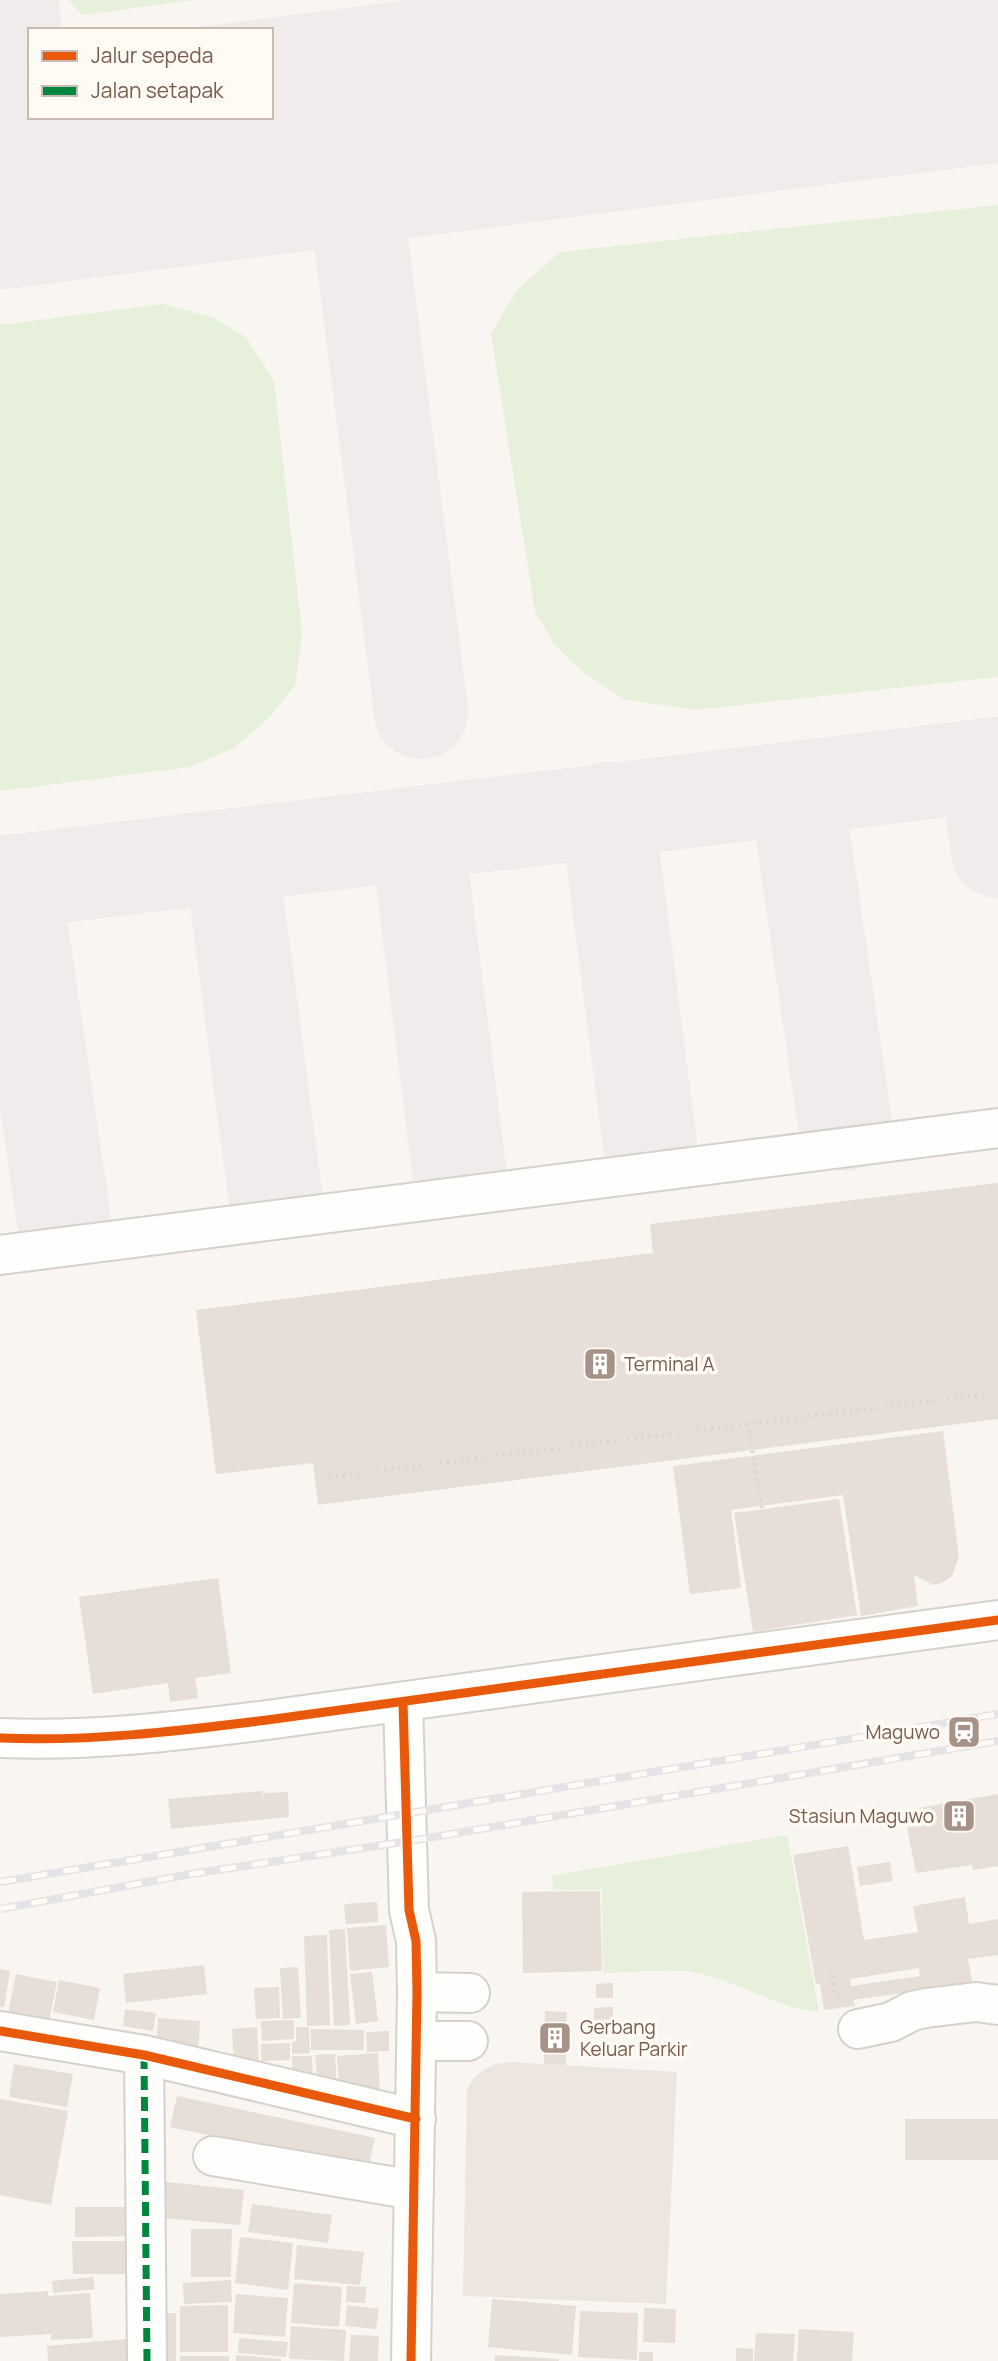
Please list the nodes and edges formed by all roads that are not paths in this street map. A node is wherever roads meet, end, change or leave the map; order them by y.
1 (998, 1128) edge
2 (0, 1255) edge
3 (998, 1620) edge
4 (461, 1694) junction
5 (411, 1701) junction
6 (356, 1709) junction
7 (0, 1738) edge
8 (413, 1757) junction
9 (417, 1992) junction
10 (470, 1993) dead end
11 (998, 2005) edge
12 (855, 2011) road end
13 (0, 2031) edge
14 (417, 2041) junction
15 (468, 2041) dead end
16 (144, 2055) junction
17 (416, 2119) junction
18 (213, 2156) dead end
19 (414, 2190) junction
20 (147, 2361) edge
21 (411, 2361) edge

1 - 2 street
3 - 4 street
4 - 5 street
4 - 8 street
5 - 6 street
5 - 8 street
6 - 7 street
6 - 8 street
8 - 9 street
9 - 10 street
9 - 14 street
11 - 12 street
13 - 16 street
14 - 15 street
14 - 17 street
16 - 17 street
16 - 20 street
17 - 19 street
18 - 19 street
19 - 21 street

